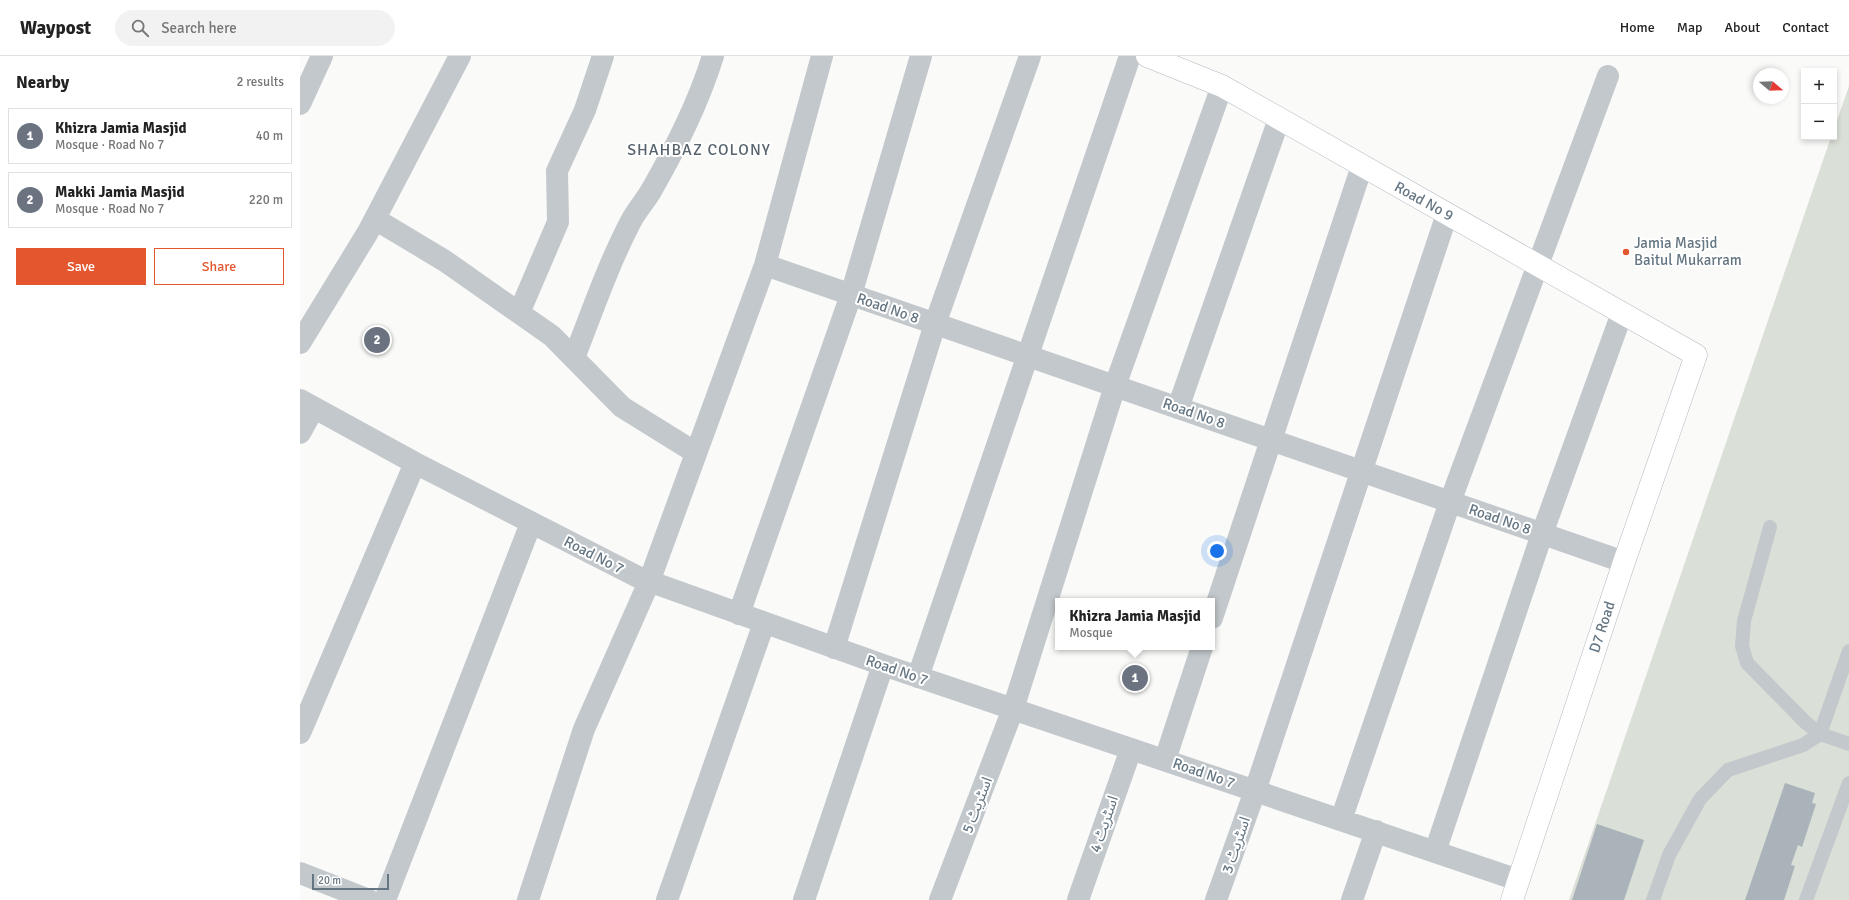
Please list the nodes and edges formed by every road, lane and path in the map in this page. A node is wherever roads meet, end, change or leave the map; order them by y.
1 (322, 56) edge
2 (460, 56) edge
3 (603, 56) edge
4 (713, 56) edge
5 (822, 56) edge
6 (921, 56) edge
7 (1030, 56) edge
8 (1130, 56) edge
9 (1147, 56) edge
10 (1608, 76) dead end
11 (1222, 86) junction
12 (300, 104) edge
13 (1279, 119) junction
14 (1362, 166) junction
15 (1447, 214) junction
16 (375, 219) junction
17 (765, 265) junction
18 (1537, 265) junction
19 (851, 295) junction
20 (519, 313) junction
21 (1622, 313) junction
22 (935, 324) junction
23 (300, 343) edge
24 (1696, 354) joint
25 (1027, 356) junction
26 (574, 358) junction
27 (1115, 386) junction
28 (307, 404) edge
29 (1178, 408) junction
30 (300, 433) edge
31 (1271, 439) junction
32 (696, 453) junction
33 (415, 464) junction
34 (1360, 471) junction
35 (1450, 502) junction
36 (531, 523) junction
37 (1770, 527) dead end
38 (1542, 534) junction
39 (1624, 562) junction
40 (649, 582) junction
41 (1215, 609) edge
42 (739, 614) junction
43 (764, 623) junction
44 (834, 648) junction
45 (1201, 650) edge
46 (1849, 651) edge
47 (883, 665) junction
48 (918, 677) junction
49 (1013, 709) junction
50 (300, 733) edge
51 (1820, 734) junction
52 (1849, 744) edge
53 (1131, 749) junction
54 (1165, 760) junction
55 (1849, 783) edge
56 (1255, 791) junction
57 (1341, 820) junction
58 (1376, 831) junction
59 (1435, 852) junction
60 (300, 873) edge
61 (1518, 880) junction
62 (369, 900) edge
63 (385, 900) edge
64 (528, 900) edge
65 (667, 900) edge
66 (804, 900) edge
67 (940, 900) edge
68 (1078, 900) edge
69 (1216, 900) edge
70 (1352, 900) edge
71 (1512, 900) edge
72 (1653, 900) edge
73 (1806, 900) edge

1 - 12 street
2 - 16 street
3 - 20 street
4 - 26 street
5 - 17 street
6 - 19 street
7 - 22 street
8 - 25 street
9 - 11 street, Road No 9
10 - 18 street
11 - 13 street, Road No 9
11 - 27 street, اسٹریٹ 5
13 - 14 street, Road No 9
13 - 29 street
14 - 15 street, Road No 9
14 - 31 street
15 - 18 street, Road No 9
15 - 34 street, اسٹریٹ 3
16 - 20 street
16 - 23 street
17 - 19 street, Road No 8
17 - 32 street
18 - 21 street, Road No 9
18 - 35 street
19 - 22 street, Road No 8
19 - 42 street
20 - 26 street
21 - 24 street, Road No 9
21 - 38 street
22 - 25 street, Road No 8
22 - 44 street
24 - 39 street, D7 Road
25 - 27 street, Road No 8
25 - 48 street
26 - 32 street
27 - 29 street, Road No 8
27 - 49 street, اسٹریٹ 5
28 - 30 street
28 - 33 street, Road No 7
29 - 31 street, Road No 8
31 - 34 street, Road No 8
31 - 41 street
32 - 40 street
33 - 36 street, Road No 7
33 - 50 street
34 - 35 street, Road No 8
34 - 56 street, اسٹریٹ 3
35 - 38 street, Road No 8
35 - 57 street
36 - 40 street, Road No 7
36 - 63 street
37 - 51 lane
38 - 39 street, Road No 8
38 - 59 street
39 - 61 street, D7 Road
40 - 42 street, Road No 7
40 - 64 street
42 - 43 street, Road No 7
43 - 44 street, Road No 7
43 - 65 street
44 - 47 street, Road No 7
45 - 54 street
46 - 51 lane
47 - 48 street, Road No 7
47 - 66 street
48 - 49 street, Road No 7
49 - 53 street, Road No 7
49 - 67 street, اسٹریٹ 5
51 - 52 lane
51 - 72 lane
53 - 54 street, Road No 7
53 - 68 street, اسٹریٹ 4
54 - 56 street, Road No 7
55 - 73 lane
56 - 57 street, Road No 7
56 - 69 street, اسٹریٹ 3
57 - 58 street, Road No 7
58 - 59 street, Road No 7
58 - 70 street
59 - 61 street, Road No 7
60 - 62 street
61 - 71 street, D7 Road

